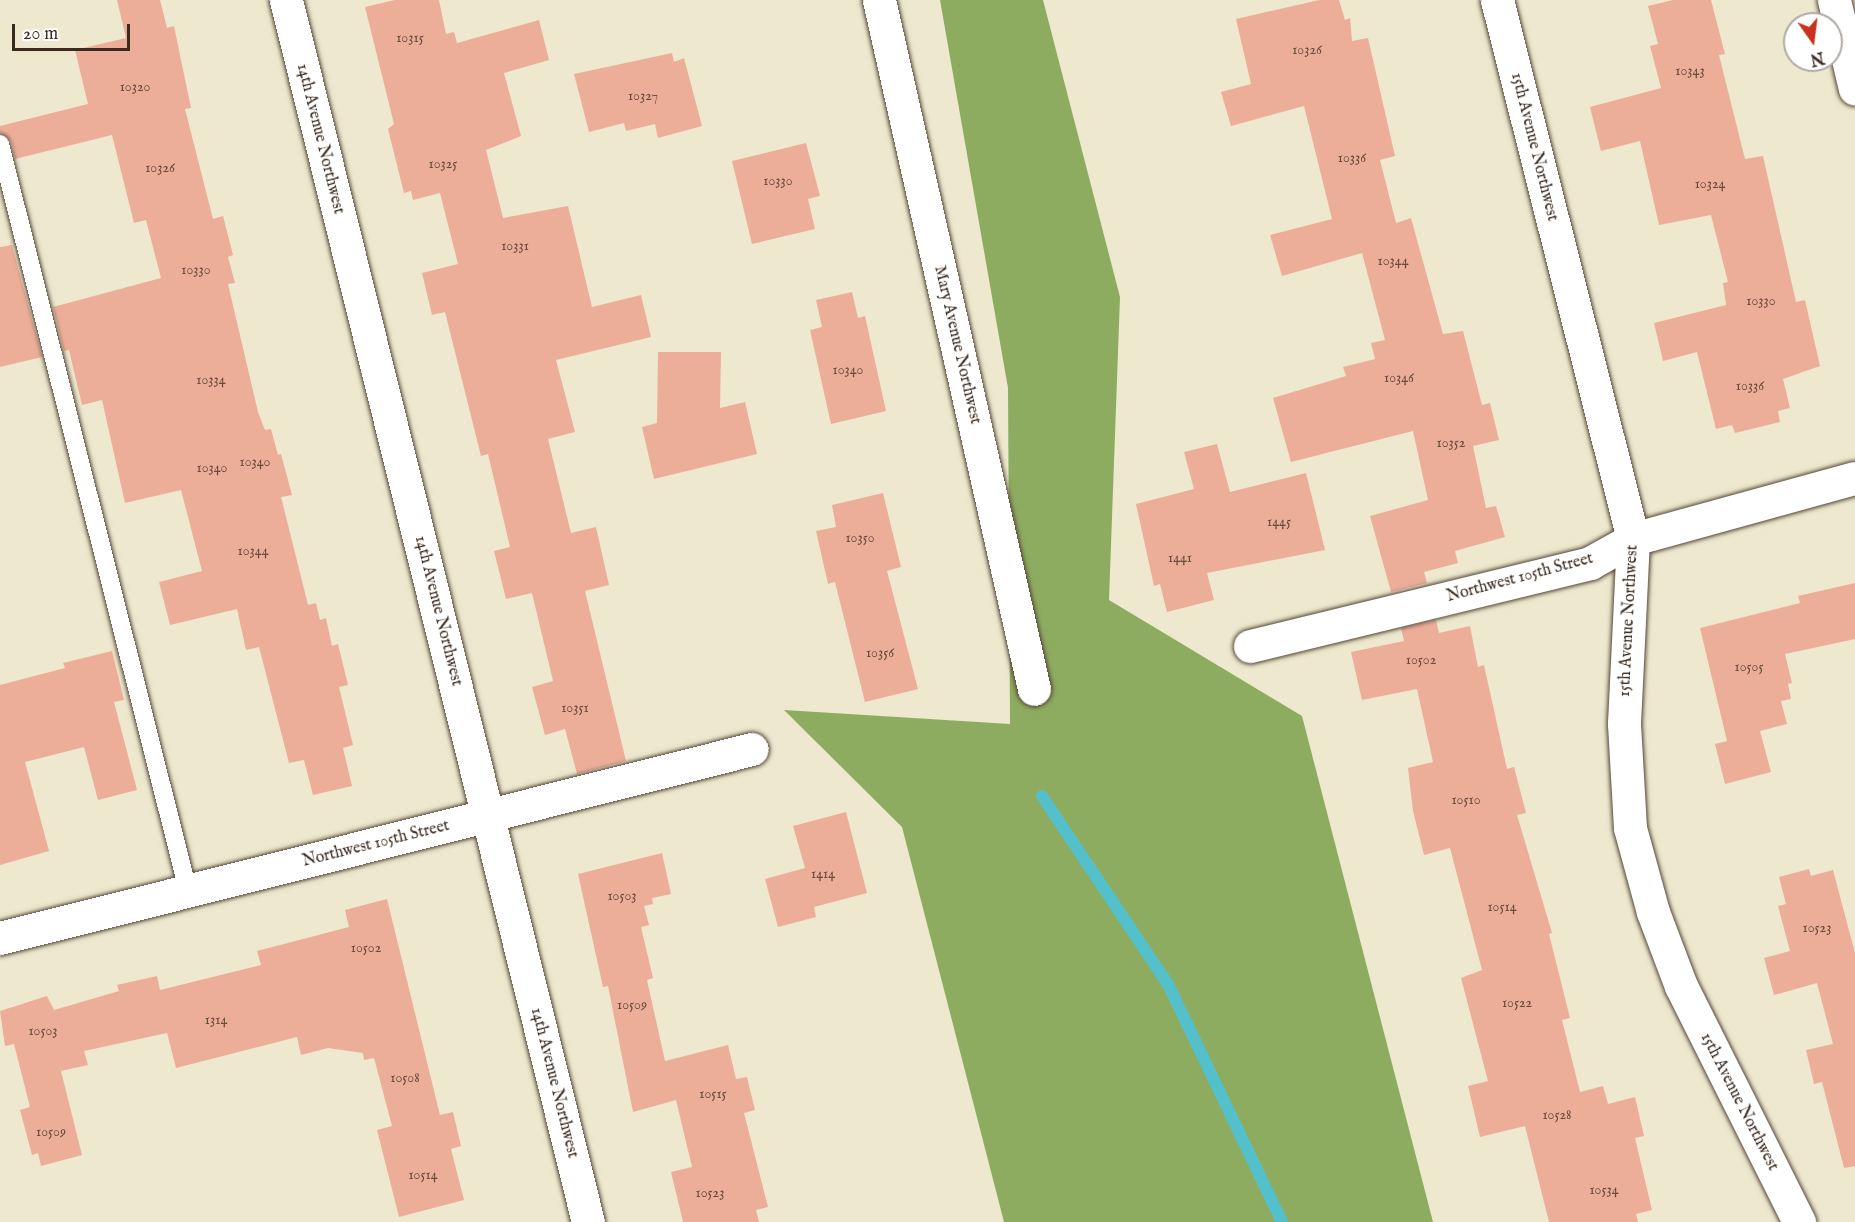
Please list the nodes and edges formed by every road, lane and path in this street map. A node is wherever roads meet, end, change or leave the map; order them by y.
1 (286, 0) edge
2 (879, 0) edge
3 (1497, 0) edge
4 (1834, 0) edge
5 (1855, 89) edge
6 (0, 144) edge
7 (1855, 478) edge
8 (1634, 539) junction
9 (1250, 646) dead end
10 (1034, 689) dead end
11 (752, 749) dead end
12 (489, 816) junction
13 (188, 891) junction
14 (0, 938) edge
15 (588, 1222) edge
16 (1799, 1222) edge

1 - 12 street, 14th Avenue Northwest
2 - 10 street, Mary Avenue Northwest
3 - 8 street, 15th Avenue Northwest
4 - 5 street
6 - 13 lane
7 - 8 street, Northwest 105th Street
8 - 9 street, Northwest 105th Street
8 - 16 street, 15th Avenue Northwest
11 - 12 street, Northwest 105th Street
12 - 13 street, Northwest 105th Street
12 - 15 street, 14th Avenue Northwest
13 - 14 street, Northwest 105th Street

